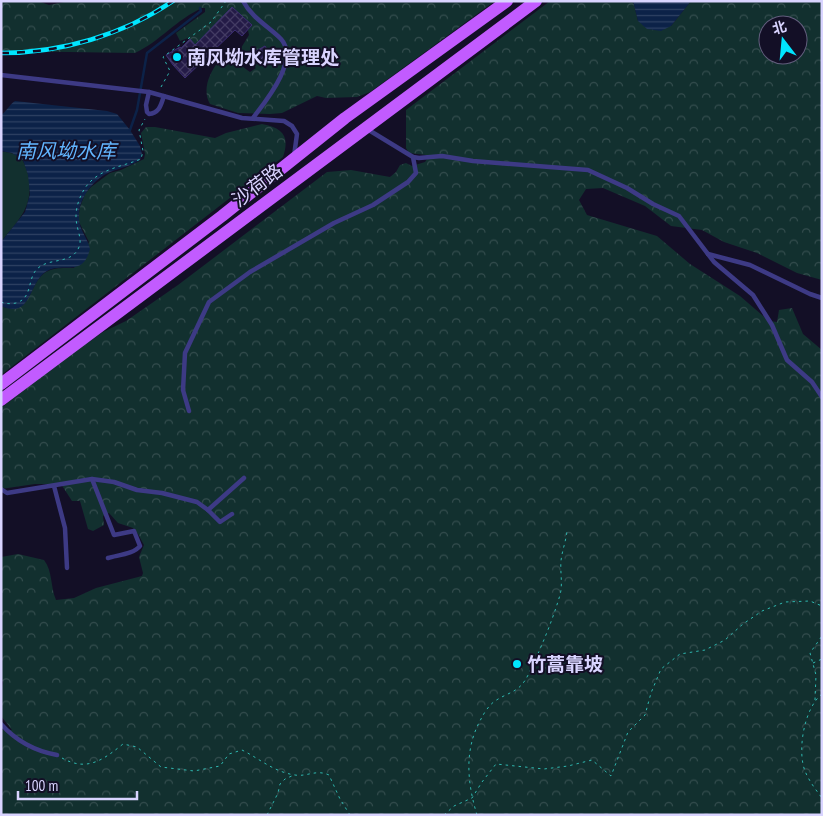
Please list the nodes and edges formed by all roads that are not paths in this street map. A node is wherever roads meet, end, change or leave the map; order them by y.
1 (243, 1) edge
2 (507, 1) edge
3 (536, 1) edge
4 (1, 75) edge
5 (147, 92) junction
6 (164, 96) junction
7 (253, 118) junction
8 (365, 128) junction
9 (413, 157) junction
10 (294, 158) junction
11 (708, 254) junction
12 (822, 298) edge
13 (1, 384) edge
14 (822, 397) edge
15 (1, 400) edge
16 (189, 411) dead end
17 (244, 478) dead end
18 (92, 479) junction
19 (54, 486) junction
20 (1, 489) edge
21 (208, 510) junction
22 (232, 514) dead end
23 (108, 558) dead end
24 (67, 568) dead end
25 (1, 724) edge
26 (57, 756) road end

1 - 7 lane
2 - 10 main road, 沙荷路
3 - 8 main road, 沙荷路
4 - 5 lane
5 - 6 lane
5 - 6 lane
6 - 7 lane
7 - 10 lane
8 - 9 lane
8 - 15 main road, 沙荷路
9 - 11 lane
9 - 16 lane
10 - 13 main road, 沙荷路
11 - 12 lane
11 - 14 lane
17 - 21 lane
18 - 19 lane
18 - 21 lane
18 - 23 lane
19 - 20 lane
19 - 24 lane
21 - 22 lane
25 - 26 lane

